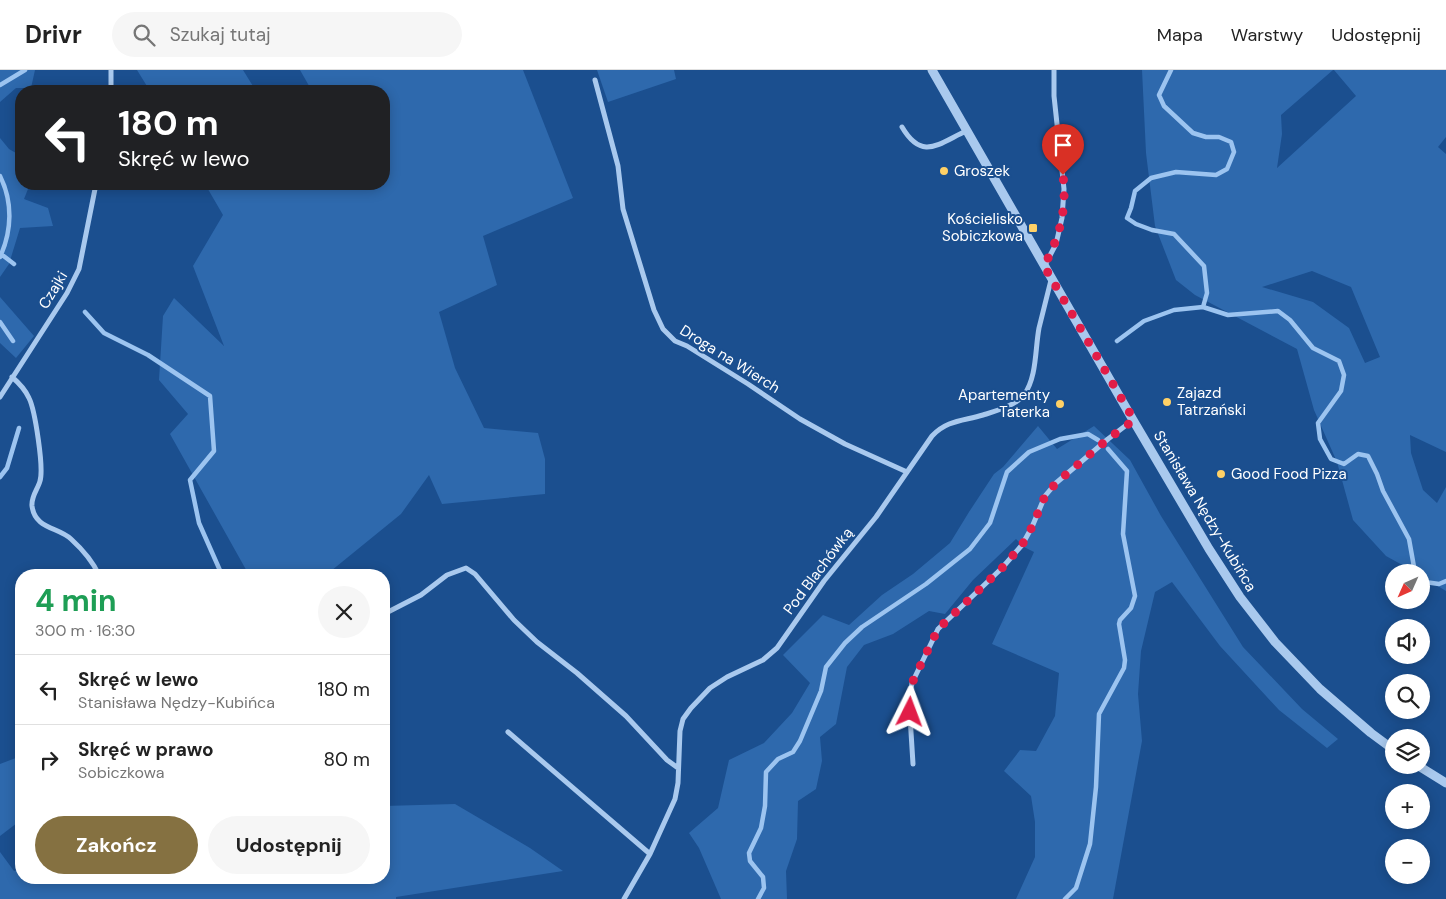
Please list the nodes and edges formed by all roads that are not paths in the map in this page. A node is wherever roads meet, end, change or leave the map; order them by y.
1 (112, 70) edge
2 (932, 70) edge
3 (1054, 70) edge
4 (595, 80) dead end
5 (111, 85) edge
6 (902, 126) dead end
7 (966, 131) junction
8 (95, 190) edge
9 (1044, 266) junction
10 (1052, 280) junction
11 (12, 377) junction
12 (0, 397) edge
13 (1134, 420) junction
14 (908, 472) junction
15 (96, 569) edge
16 (390, 611) edge
17 (508, 732) dead end
18 (1385, 743) edge
19 (913, 764) dead end
20 (678, 768) junction
21 (1430, 773) edge
22 (1446, 783) edge
23 (650, 854) junction
24 (624, 899) edge

1 - 5 street
2 - 7 street, Stanisława Nędzy-Kubińca
3 - 9 street
4 - 14 street, Droga na Wierch
6 - 7 street
7 - 9 street, Stanisława Nędzy-Kubińca
8 - 11 street, Czajki
9 - 10 street, Stanisława Nędzy-Kubińca
10 - 13 street, Stanisława Nędzy-Kubińca
10 - 14 street, Pod Blachówką
11 - 12 street, Czajki
11 - 15 street
13 - 18 street, Stanisława Nędzy-Kubińca
13 - 19 street
14 - 20 street, Pod Blachówką
16 - 20 street
17 - 23 street
20 - 23 street, Pod Blachówką
21 - 22 street
23 - 24 street, Pod Blachówką

